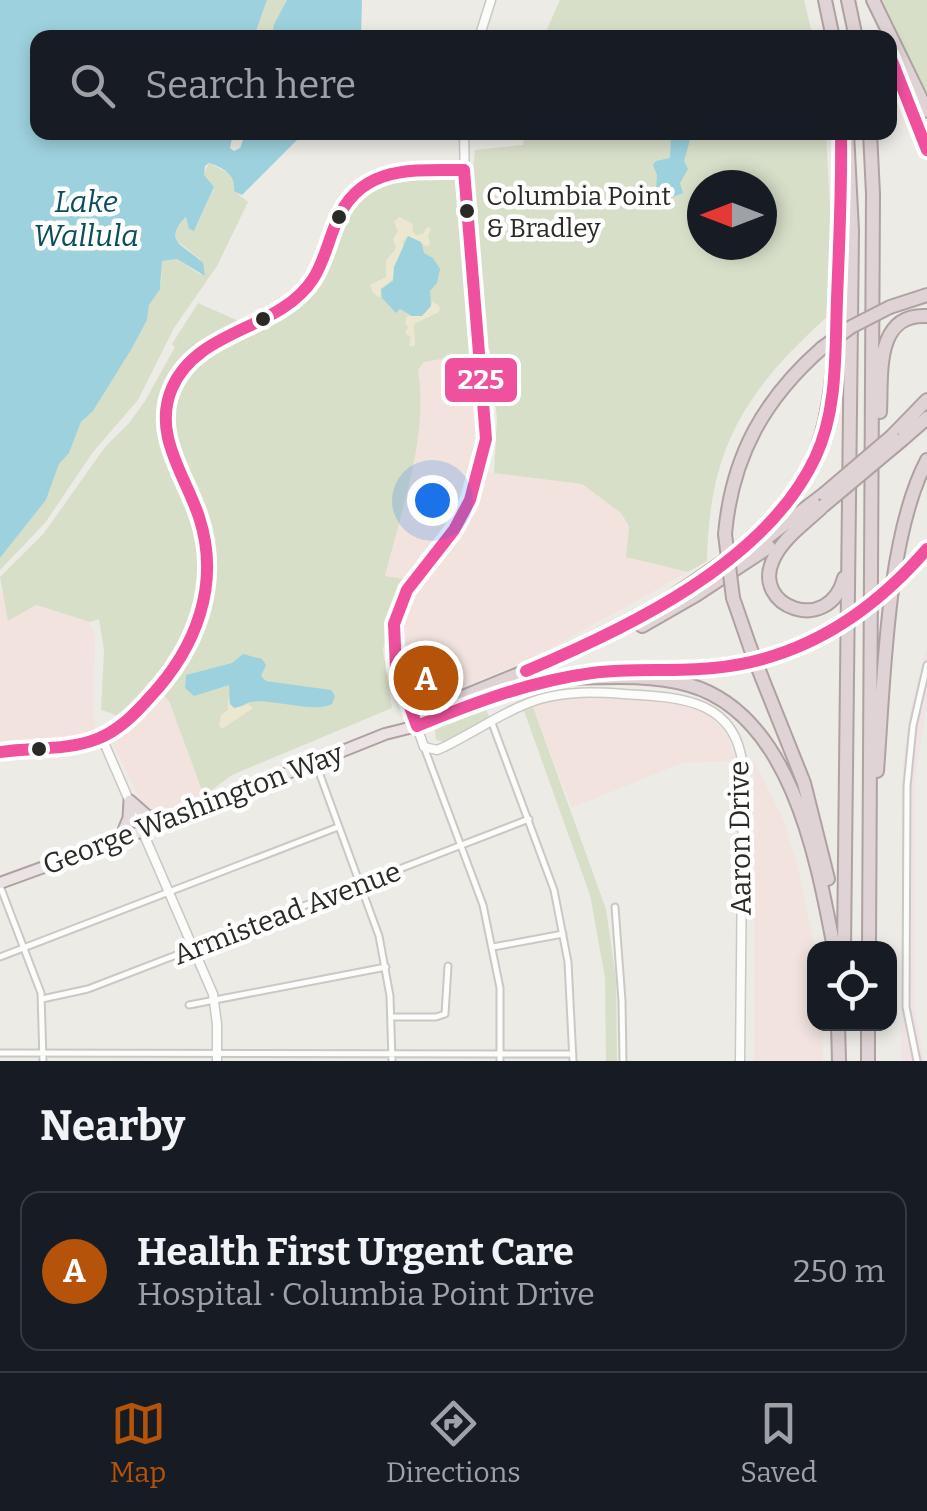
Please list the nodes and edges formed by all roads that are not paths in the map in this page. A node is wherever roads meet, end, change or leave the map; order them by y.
1 (492, 0) edge
2 (825, 0) edge
3 (848, 0) edge
4 (870, 0) edge
5 (482, 30) edge
6 (831, 30) edge
7 (854, 30) edge
8 (879, 30) edge
9 (885, 30) edge
10 (897, 53) edge
11 (897, 74) edge
12 (927, 111) edge
13 (464, 140) edge
14 (844, 140) edge
15 (845, 140) edge
16 (871, 140) edge
17 (927, 150) edge
18 (464, 170) junction
19 (927, 294) edge
20 (927, 316) edge
21 (927, 404) edge
22 (927, 418) edge
23 (897, 437) junction
24 (927, 460) edge
25 (822, 502) junction
26 (871, 534) junction
27 (848, 536) junction
28 (927, 549) edge
29 (642, 618) junction
30 (927, 665) edge
31 (566, 678) junction
32 (482, 700) junction
33 (416, 721) junction
34 (492, 723) junction
35 (102, 738) junction
36 (424, 747) junction
37 (0, 752) edge
38 (315, 761) junction
39 (130, 801) junction
40 (529, 820) junction
41 (170, 821) junction
42 (338, 827) junction
43 (144, 832) junction
44 (120, 840) junction
45 (462, 845) junction
46 (0, 884) edge
47 (361, 884) junction
48 (869, 888) junction
49 (171, 892) junction
50 (614, 907) dead end
51 (563, 934) junction
52 (833, 941) edge
53 (833, 941) edge
54 (844, 941) edge
55 (868, 941) edge
56 (493, 947) junction
57 (24, 948) junction
58 (195, 948) junction
59 (0, 957) edge
60 (448, 966) dead end
61 (386, 967) junction
62 (42, 999) junction
63 (214, 1000) junction
64 (189, 1005) dead end
65 (392, 1017) junction
66 (841, 1031) edge
67 (868, 1031) edge
68 (0, 1053) edge
69 (43, 1057) edge
70 (217, 1057) edge
71 (392, 1057) edge
72 (500, 1057) edge
73 (573, 1057) edge
74 (623, 1061) edge
75 (740, 1061) edge
76 (841, 1061) edge
77 (868, 1061) edge
78 (917, 1061) edge

1 - 5 street
2 - 6 highway
3 - 7 highway
4 - 8 highway
4 - 9 highway
10 - 12 highway
11 - 17 highway
13 - 18 street
14 - 29 highway
15 - 27 highway
16 - 26 highway
18 - 33 street
18 - 35 street
19 - 52 highway, bridge
20 - 26 highway
21 - 23 highway
22 - 23 highway, George Washington Way
23 - 25 highway, George Washington Way, bridge
24 - 48 highway
25 - 27 highway
25 - 29 highway, George Washington Way
25 - 32 highway, George Washington Way
26 - 48 highway
27 - 54 highway
28 - 31 highway, bridge
29 - 33 highway, George Washington Way
30 - 78 street
31 - 32 highway
31 - 53 highway
32 - 33 highway, George Washington Way
33 - 36 street
33 - 38 main road, George Washington Way
34 - 36 street, Aaron Drive
34 - 40 street
34 - 75 street, Aaron Drive
35 - 37 street
35 - 39 street
36 - 45 street
38 - 41 main road, George Washington Way
38 - 42 street
39 - 41 highway
39 - 43 street
39 - 44 highway
40 - 45 street, Armistead Avenue
40 - 51 street
41 - 43 main road, George Washington Way
42 - 47 street
42 - 49 street
43 - 44 main road, George Washington Way
43 - 49 street
44 - 46 main road, George Washington Way
45 - 47 street, Armistead Avenue
45 - 56 street
46 - 57 street
47 - 58 street, Armistead Avenue
47 - 61 street
48 - 55 highway
49 - 57 street
49 - 58 street
50 - 74 street
51 - 56 street
51 - 73 street
56 - 72 street
57 - 59 street
57 - 62 street
58 - 62 street, Armistead Avenue
58 - 63 street
60 - 65 street
61 - 63 street
61 - 65 street
62 - 69 street
63 - 64 street
63 - 70 street
65 - 71 street
66 - 76 highway
67 - 77 highway
68 - 69 street
69 - 70 street
70 - 71 street
71 - 72 street
72 - 73 street

